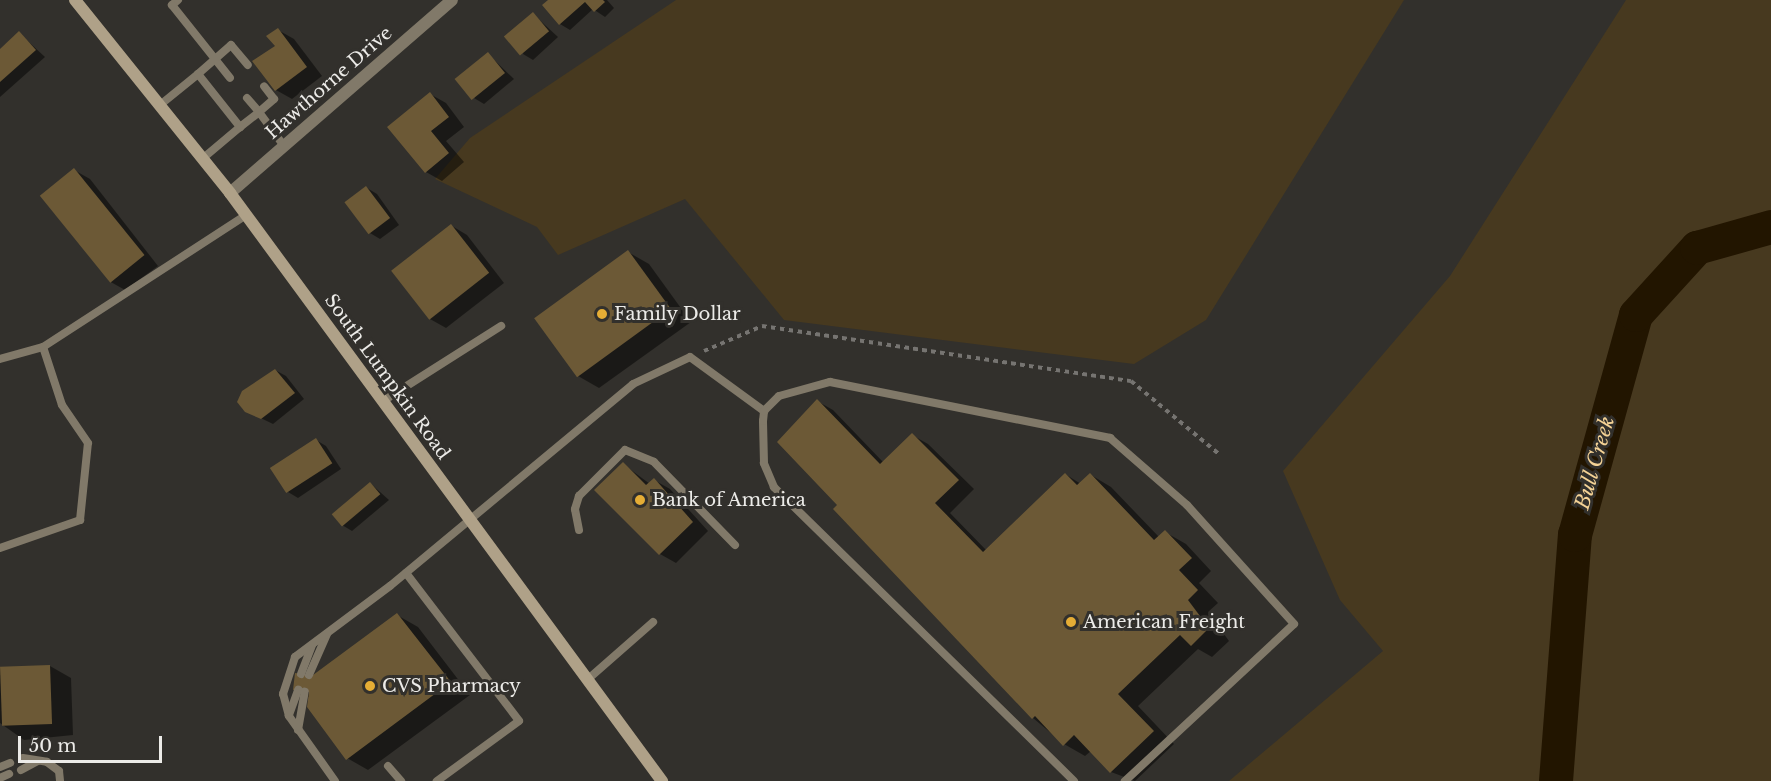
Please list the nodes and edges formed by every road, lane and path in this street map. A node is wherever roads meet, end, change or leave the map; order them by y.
1 (75, 0) edge
2 (178, 0) edge
3 (452, 0) edge
4 (215, 59) junction
5 (248, 66) dead end
6 (198, 74) junction
7 (230, 78) dead end
8 (264, 86) dead end
9 (247, 98) dead end
10 (160, 105) junction
11 (258, 112) junction
12 (240, 127) junction
13 (284, 146) junction
14 (202, 159) junction
15 (230, 193) junction
16 (246, 215) junction
17 (501, 326) dead end
18 (43, 347) junction
19 (690, 357) junction
20 (0, 359) edge
21 (383, 401) junction
22 (764, 411) junction
23 (1220, 455) dead end
24 (470, 519) junction
25 (579, 530) dead end
26 (735, 545) dead end
27 (0, 548) edge
28 (406, 573) junction
29 (652, 622) dead end
30 (328, 631) junction
31 (313, 644) junction
32 (587, 680) junction
33 (289, 716) junction
34 (298, 729) junction
35 (23, 758) dead end
36 (38, 761) junction
37 (10, 763) dead end
38 (388, 766) dead end
39 (0, 767) edge
40 (21, 770) dead end
41 (60, 781) edge
42 (336, 781) edge
43 (401, 781) edge
44 (437, 781) edge
45 (662, 781) edge
46 (1074, 781) edge
47 (1125, 781) edge

1 - 10 main road, South Lumpkin Road
2 - 4 lane
3 - 13 street, Hawthorne Drive
4 - 5 lane
4 - 6 lane
4 - 7 lane
6 - 10 lane
6 - 12 lane
8 - 11 lane
9 - 11 lane
10 - 14 main road, South Lumpkin Road
11 - 12 lane
11 - 13 lane
12 - 14 lane
13 - 15 street, Hawthorne Drive
14 - 15 main road, South Lumpkin Road
15 - 16 main road, South Lumpkin Road
16 - 18 lane
16 - 21 main road, South Lumpkin Road
17 - 21 lane
18 - 20 lane
18 - 27 lane
19 - 22 lane
19 - 23 path
19 - 24 lane
21 - 24 main road, South Lumpkin Road
22 - 46 lane
22 - 47 lane
24 - 28 lane
24 - 32 main road, South Lumpkin Road
25 - 26 lane
28 - 30 lane
28 - 44 lane
29 - 32 lane
30 - 31 lane
30 - 31 lane
31 - 33 lane
32 - 45 main road, South Lumpkin Road
33 - 34 lane
33 - 34 lane
34 - 42 lane
35 - 36 lane
36 - 40 lane
36 - 41 lane
37 - 39 lane
38 - 43 lane

